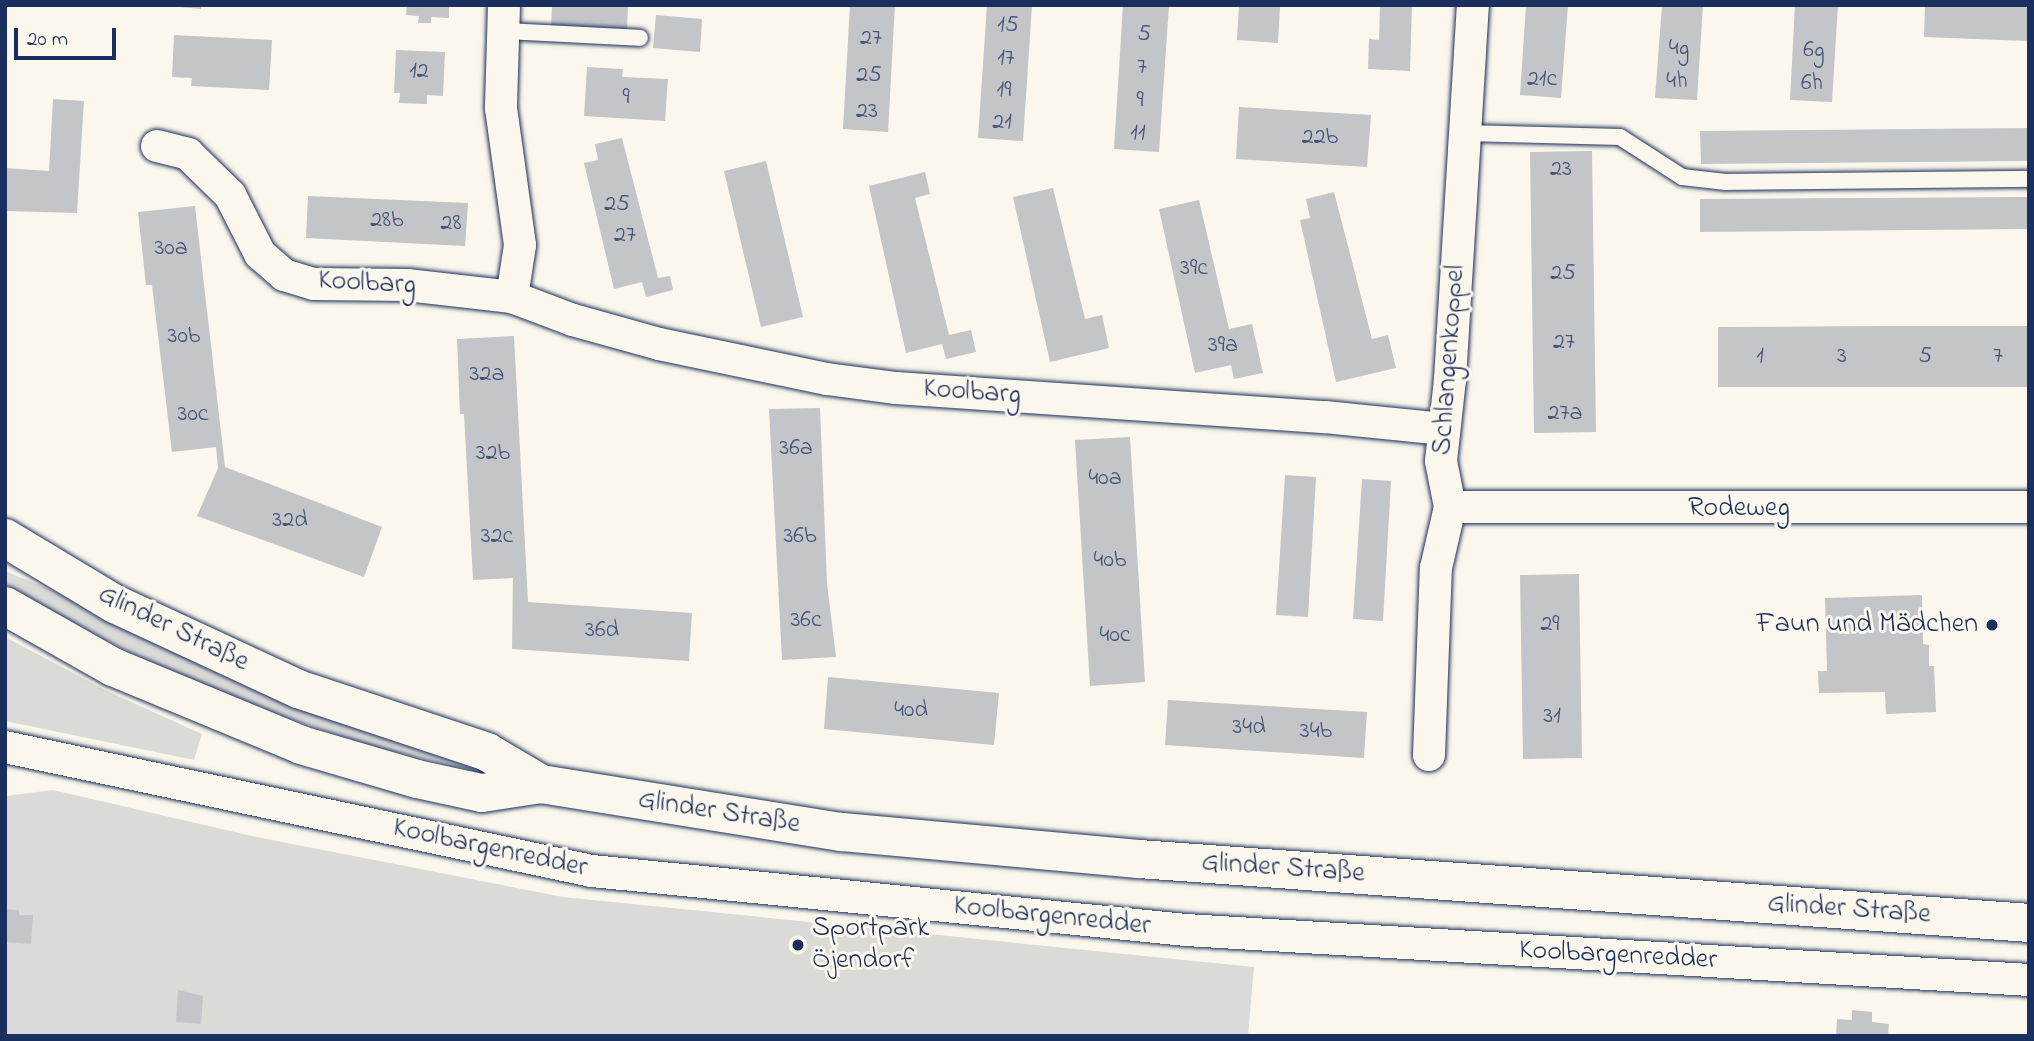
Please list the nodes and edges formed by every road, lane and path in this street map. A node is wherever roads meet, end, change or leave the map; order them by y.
1 (1473, 5) edge
2 (504, 18) edge
3 (640, 38) dead end
4 (1465, 133) junction
5 (157, 146) dead end
6 (2029, 179) edge
7 (512, 297) junction
8 (1443, 429) junction
9 (1450, 507) junction
10 (2029, 507) edge
11 (5, 538) edge
12 (5, 606) edge
13 (5, 747) edge
14 (1429, 755) dead end
15 (541, 784) junction
16 (2029, 923) edge
17 (2029, 981) edge

1 - 4 street, Schlangenkoppel
2 - 3 lane
2 - 7 street
4 - 6 lane
4 - 8 street, Schlangenkoppel
5 - 7 street, Koolbarg
7 - 8 street, Koolbarg
8 - 9 street, Schlangenkoppel
9 - 10 street, Rodeweg
9 - 14 street, Schlangenkoppel
11 - 15 main road, Glinder Straße
12 - 15 main road, Glinder Straße
13 - 17 street, Koolbargenredder
15 - 16 main road, Glinder Straße

